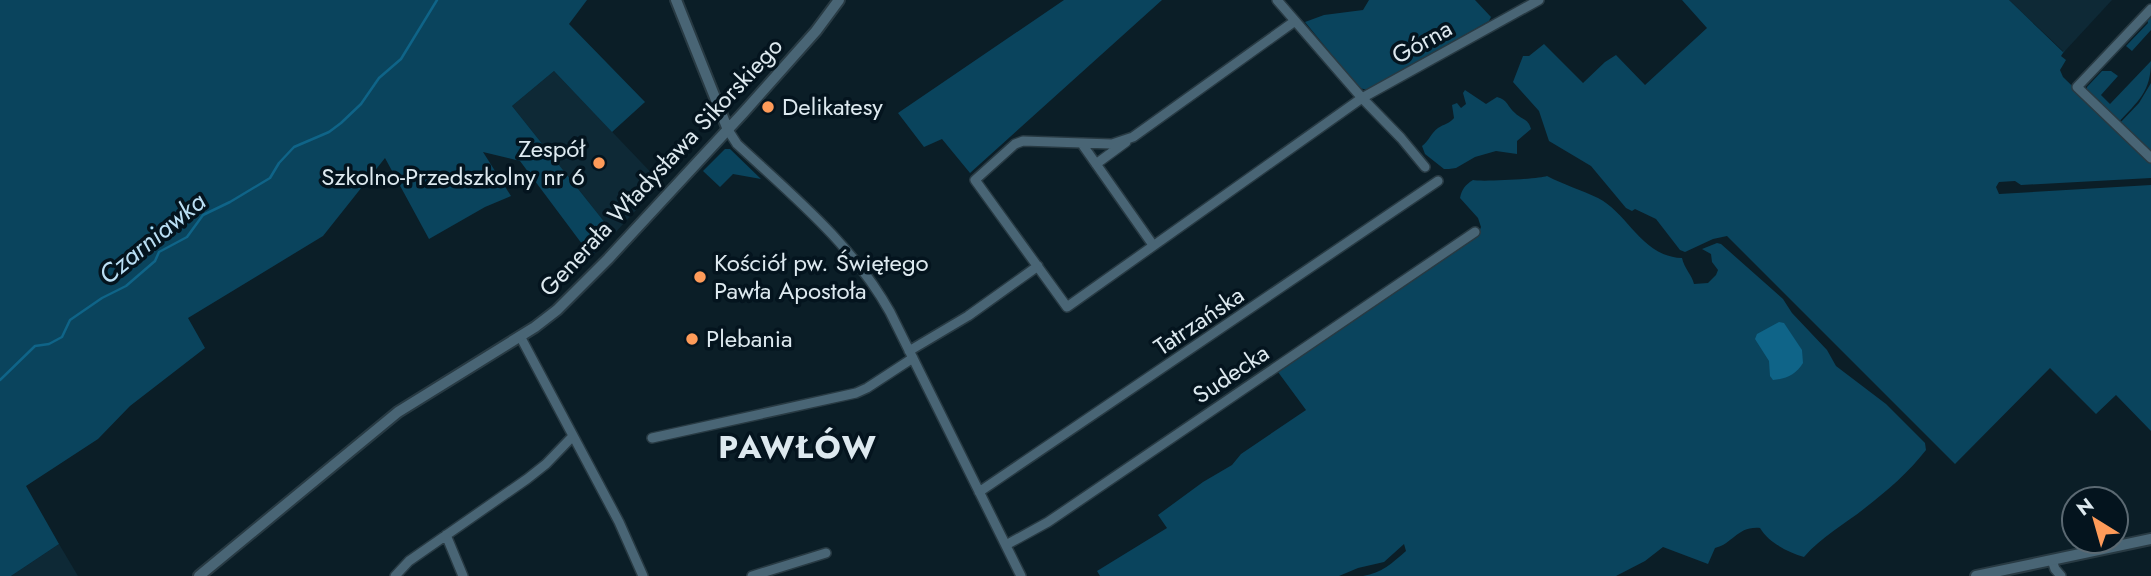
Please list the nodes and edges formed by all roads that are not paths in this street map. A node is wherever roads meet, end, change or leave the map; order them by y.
1 (676, 0) edge
2 (839, 0) edge
3 (1277, 0) edge
4 (1539, 0) edge
5 (2151, 9) edge
6 (1295, 21) junction
7 (1362, 98) junction
8 (728, 130) junction
9 (1133, 137) junction
10 (1082, 144) junction
11 (2151, 158) edge
12 (1096, 164) junction
13 (1425, 167) dead end
14 (1438, 181) dead end
15 (1475, 233) dead end
16 (1153, 245) junction
17 (1038, 266) junction
18 (520, 336) junction
19 (911, 354) junction
20 (573, 436) junction
21 (652, 438) dead end
22 (979, 492) junction
23 (446, 535) junction
24 (2151, 539) edge
25 (1006, 545) junction
26 (827, 553) dead end
27 (2052, 560) junction
28 (1018, 575) edge
29 (199, 576) edge
30 (395, 576) edge
31 (463, 576) edge
32 (643, 576) edge
33 (752, 576) edge
34 (1976, 576) edge
35 (2061, 576) edge

1 - 8 street
2 - 8 street, Generała Władysława Sikorskiego
3 - 6 street
4 - 7 street, Górna
5 - 11 street
6 - 7 street
6 - 9 street
7 - 13 street
7 - 16 street, Górna
8 - 18 street, Generała Władysława Sikorskiego
8 - 19 street
9 - 10 street
9 - 12 street
10 - 12 street
10 - 17 street
12 - 16 street
14 - 22 street, Tatrzańska
15 - 25 street, Sudecka
16 - 17 street, Górna
17 - 19 street
18 - 20 street
18 - 29 street, Generała Władysława Sikorskiego
19 - 21 street
19 - 22 street
20 - 23 street
20 - 32 street
22 - 25 street
23 - 30 street
23 - 31 street
24 - 27 street
25 - 28 street
26 - 33 street
27 - 34 street
27 - 35 street

